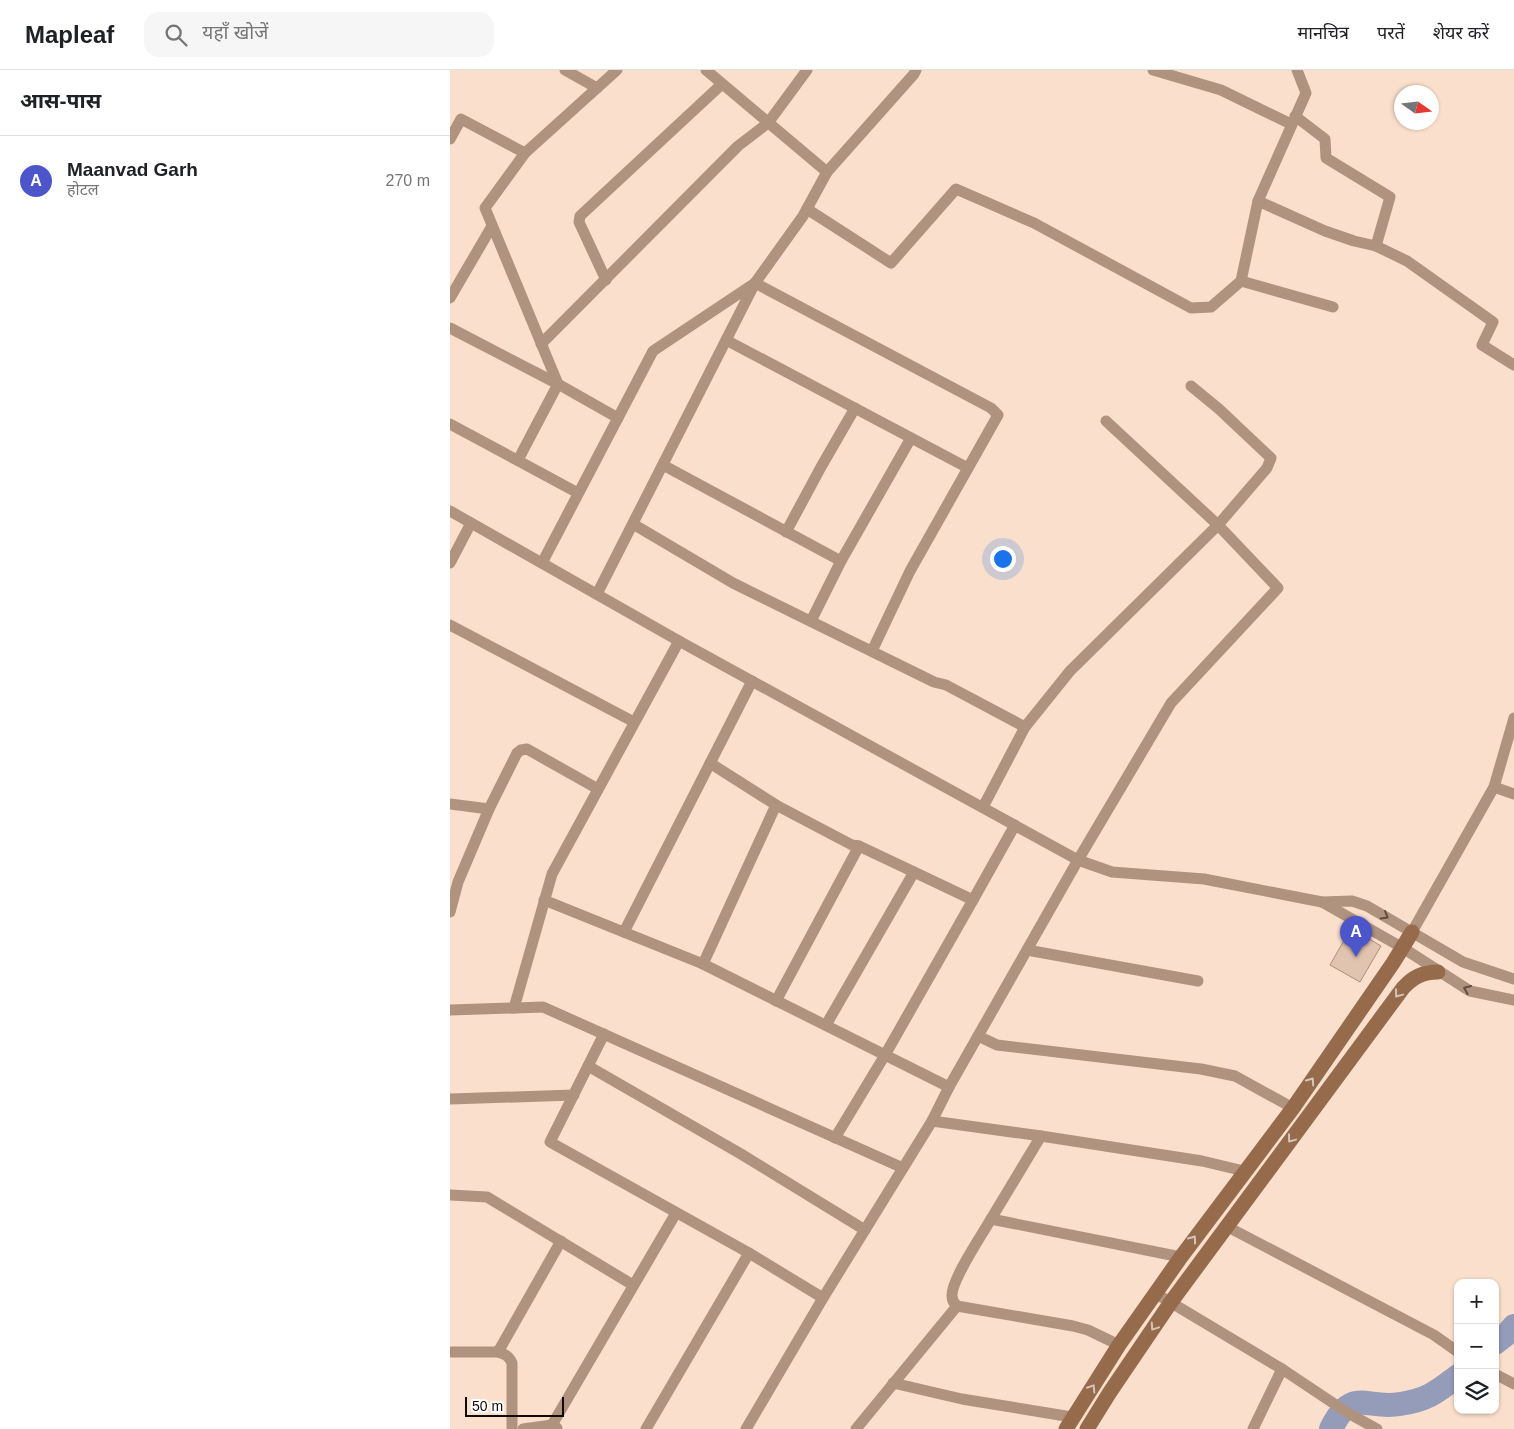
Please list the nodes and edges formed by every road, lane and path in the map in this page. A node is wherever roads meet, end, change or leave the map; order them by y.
1 (565, 70) edge
2 (617, 70) edge
3 (706, 70) edge
4 (807, 70) edge
5 (916, 70) edge
6 (1153, 70) edge
7 (1297, 70) edge
8 (722, 84) junction
9 (597, 88) junction
10 (450, 113) edge
11 (461, 119) junction
12 (1293, 120) junction
13 (768, 123) junction
14 (450, 138) edge
15 (525, 153) junction
16 (827, 172) junction
17 (1258, 201) junction
18 (807, 210) junction
19 (492, 226) junction
20 (1376, 246) junction
21 (606, 280) junction
22 (1241, 280) junction
23 (756, 283) junction
24 (450, 298) edge
25 (1333, 307) dead end
26 (450, 328) edge
27 (726, 340) junction
28 (541, 344) junction
29 (1514, 365) edge
30 (558, 384) junction
31 (1190, 386) dead end
32 (856, 408) junction
33 (618, 418) junction
34 (1106, 421) dead end
35 (450, 424) edge
36 (911, 438) junction
37 (518, 460) junction
38 (663, 465) junction
39 (968, 468) junction
40 (578, 493) junction
41 (450, 510) edge
42 (471, 523) junction
43 (633, 524) junction
44 (1218, 525) junction
45 (786, 532) junction
46 (841, 561) junction
47 (450, 563) edge
48 (542, 563) junction
49 (597, 594) junction
50 (811, 622) junction
51 (450, 625) edge
52 (679, 641) junction
53 (872, 651) junction
54 (752, 681) junction
55 (1514, 718) edge
56 (634, 722) junction
57 (1025, 727) junction
58 (710, 763) junction
59 (1494, 787) junction
60 (598, 789) junction
61 (1514, 794) edge
62 (450, 804) edge
63 (776, 805) junction
64 (983, 807) junction
65 (489, 809) junction
66 (1015, 825) junction
67 (859, 846) junction
68 (1078, 860) junction
69 (914, 872) junction
70 (454, 882) edge
71 (544, 900) junction
72 (973, 900) junction
73 (1322, 902) junction
74 (450, 912) edge
75 (624, 932) junction
76 (1412, 932) junction
77 (1402, 948) junction
78 (1027, 950) junction
79 (703, 964) junction
80 (1438, 972) junction
81 (1514, 979) edge
82 (1198, 982) dead end
83 (776, 1000) junction
84 (1514, 1000) edge
85 (514, 1008) junction
86 (450, 1010) edge
87 (826, 1025) junction
88 (604, 1034) junction
89 (978, 1036) junction
90 (885, 1055) junction
91 (588, 1066) junction
92 (949, 1087) junction
93 (574, 1095) junction
94 (450, 1099) edge
95 (1293, 1108) junction
96 (932, 1121) junction
97 (1041, 1136) junction
98 (835, 1138) junction
99 (903, 1168) junction
100 (1244, 1171) junction
101 (450, 1195) edge
102 (676, 1213) junction
103 (991, 1219) junction
104 (1226, 1226) junction
105 (865, 1230) junction
106 (561, 1241) junction
107 (749, 1253) junction
108 (1181, 1257) junction
109 (633, 1285) junction
110 (1156, 1293) junction
111 (823, 1298) junction
112 (1171, 1302) junction
113 (957, 1306) junction
114 (1119, 1345) junction
115 (1454, 1349) edge
116 (450, 1352) edge
117 (498, 1352) junction
118 (1282, 1369) junction
119 (1499, 1376) edge
120 (893, 1383) junction
121 (1514, 1384) edge
122 (1069, 1423) edge
123 (556, 1427) edge
124 (512, 1429) edge
125 (523, 1429) edge
126 (646, 1429) edge
127 (746, 1429) edge
128 (856, 1429) edge
129 (1087, 1429) edge
130 (1253, 1429) edge
131 (1377, 1429) edge

1 - 9 street
2 - 9 street
3 - 8 street
4 - 13 street
5 - 16 street
6 - 12 street
7 - 12 street
8 - 13 street
8 - 21 street
9 - 15 street
10 - 11 street
11 - 14 street
11 - 15 street
12 - 17 street
12 - 20 street
13 - 16 street
13 - 21 street
15 - 19 street
16 - 18 street
17 - 20 street
17 - 22 street
18 - 22 street
18 - 23 street
19 - 24 street
19 - 28 street
20 - 29 street
21 - 28 street
22 - 25 street
23 - 27 street
23 - 33 street
23 - 39 street
26 - 30 street
27 - 32 street
27 - 38 street
28 - 30 street
30 - 33 street
30 - 37 street
31 - 44 street
32 - 36 street
32 - 45 street
33 - 40 street
34 - 44 street
35 - 37 street
36 - 39 street
36 - 46 street
37 - 40 street
38 - 43 street
38 - 45 street
39 - 53 street
40 - 48 street
41 - 42 street
42 - 47 street
42 - 48 street
43 - 49 street
43 - 50 street
44 - 57 street
44 - 68 street
45 - 46 street
46 - 50 street
48 - 49 street
49 - 52 street
50 - 53 street
51 - 56 street
52 - 54 street
52 - 56 street
53 - 57 street
54 - 58 street
54 - 64 street
55 - 59 street
56 - 60 street
57 - 64 street
58 - 63 street
58 - 75 street
59 - 61 street
59 - 76 street
60 - 65 street
60 - 71 street
62 - 65 street
63 - 67 street
63 - 79 street
64 - 66 street
65 - 70 street
66 - 68 street
66 - 72 street
67 - 69 street
67 - 83 street
68 - 73 street
68 - 78 street
69 - 72 street
69 - 87 street
70 - 74 street
71 - 75 street
71 - 85 street
72 - 90 street
73 -> 76 street
73 - 77 street
75 - 79 street
76 - 77 street
76 - 81 street
77 - 80 street
95 -> 77 street
78 - 82 street
78 - 89 street
79 - 83 street
84 -> 80 street
80 -> 104 street
83 - 87 street
85 - 86 street
85 - 88 street
87 - 90 street
88 - 91 street
88 - 98 street
89 - 92 street
89 - 95 street
90 - 92 street
90 - 98 street
91 - 93 street
91 - 105 street
92 - 96 street
93 - 94 street
93 - 102 street
95 - 100 street
96 - 97 street
96 - 99 street
97 - 100 street
97 - 103 street
98 - 99 street
99 - 105 street
108 -> 100 street
101 - 106 street
102 - 107 street
102 - 109 street
103 - 108 street
103 - 113 street
104 - 112 street
104 - 115 street
105 - 111 street
106 - 109 street
106 - 117 street
107 - 111 street
107 - 126 street
108 - 110 street
109 - 123 street
110 - 112 street
110 - 114 street
111 - 127 street
112 - 118 street
112 -> 129 street
113 - 114 street
113 - 120 street
122 -> 114 street
116 - 117 street
117 - 124 street
118 - 130 street
118 - 131 street
119 - 121 street
120 - 122 street
120 - 128 street
123 - 125 street

